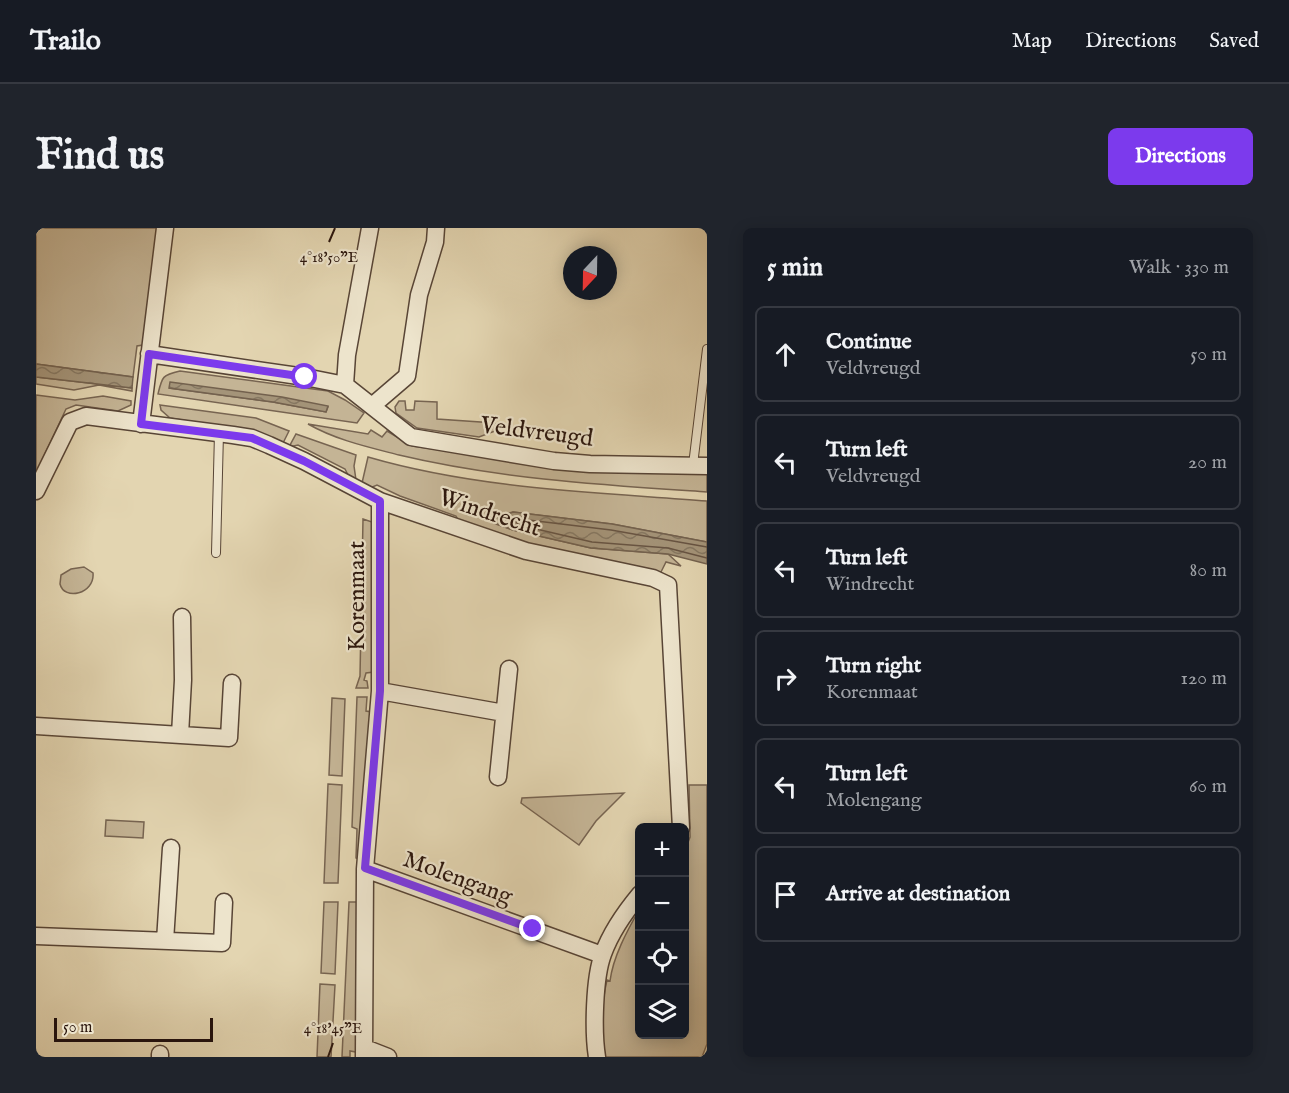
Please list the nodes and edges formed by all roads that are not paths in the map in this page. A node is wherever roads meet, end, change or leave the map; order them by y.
1 (165, 228) edge
2 (370, 228) edge
3 (436, 228) edge
4 (707, 349) edge
5 (149, 354) junction
6 (345, 385) junction
7 (372, 406) junction
8 (141, 424) junction
9 (219, 433) junction
10 (700, 465) edge
11 (36, 491) edge
12 (380, 501) junction
13 (216, 553) dead end
14 (182, 617) dead end
15 (509, 669) dead end
16 (232, 683) dead end
17 (380, 691) junction
18 (504, 713) junction
19 (36, 726) edge
20 (180, 735) junction
21 (498, 777) dead end
22 (681, 823) edge
23 (171, 848) dead end
24 (365, 868) junction
25 (635, 899) edge
26 (224, 902) dead end
27 (36, 936) edge
28 (165, 941) junction
29 (602, 955) junction
30 (364, 1053) edge
31 (388, 1057) edge
32 (597, 1057) edge

1 - 5 street
2 - 6 street
3 - 7 street
4 - 10 lane
5 - 6 street, Veldvreugd
5 - 8 street
6 - 7 street, Veldvreugd
7 - 10 street, Veldvreugd
8 - 9 street, Windrecht
8 - 11 street, Windrecht
9 - 12 street, Windrecht
9 - 13 lane
12 - 17 street, Korenmaat
12 - 22 street, Windrecht
14 - 20 street
15 - 18 street
16 - 20 street
17 - 18 street
17 - 24 street, Korenmaat
18 - 21 street
19 - 20 street
23 - 28 street
24 - 29 street, Molengang
24 - 30 street, Korenmaat
25 - 29 street
26 - 28 street
27 - 28 street
29 - 32 street
30 - 31 street

